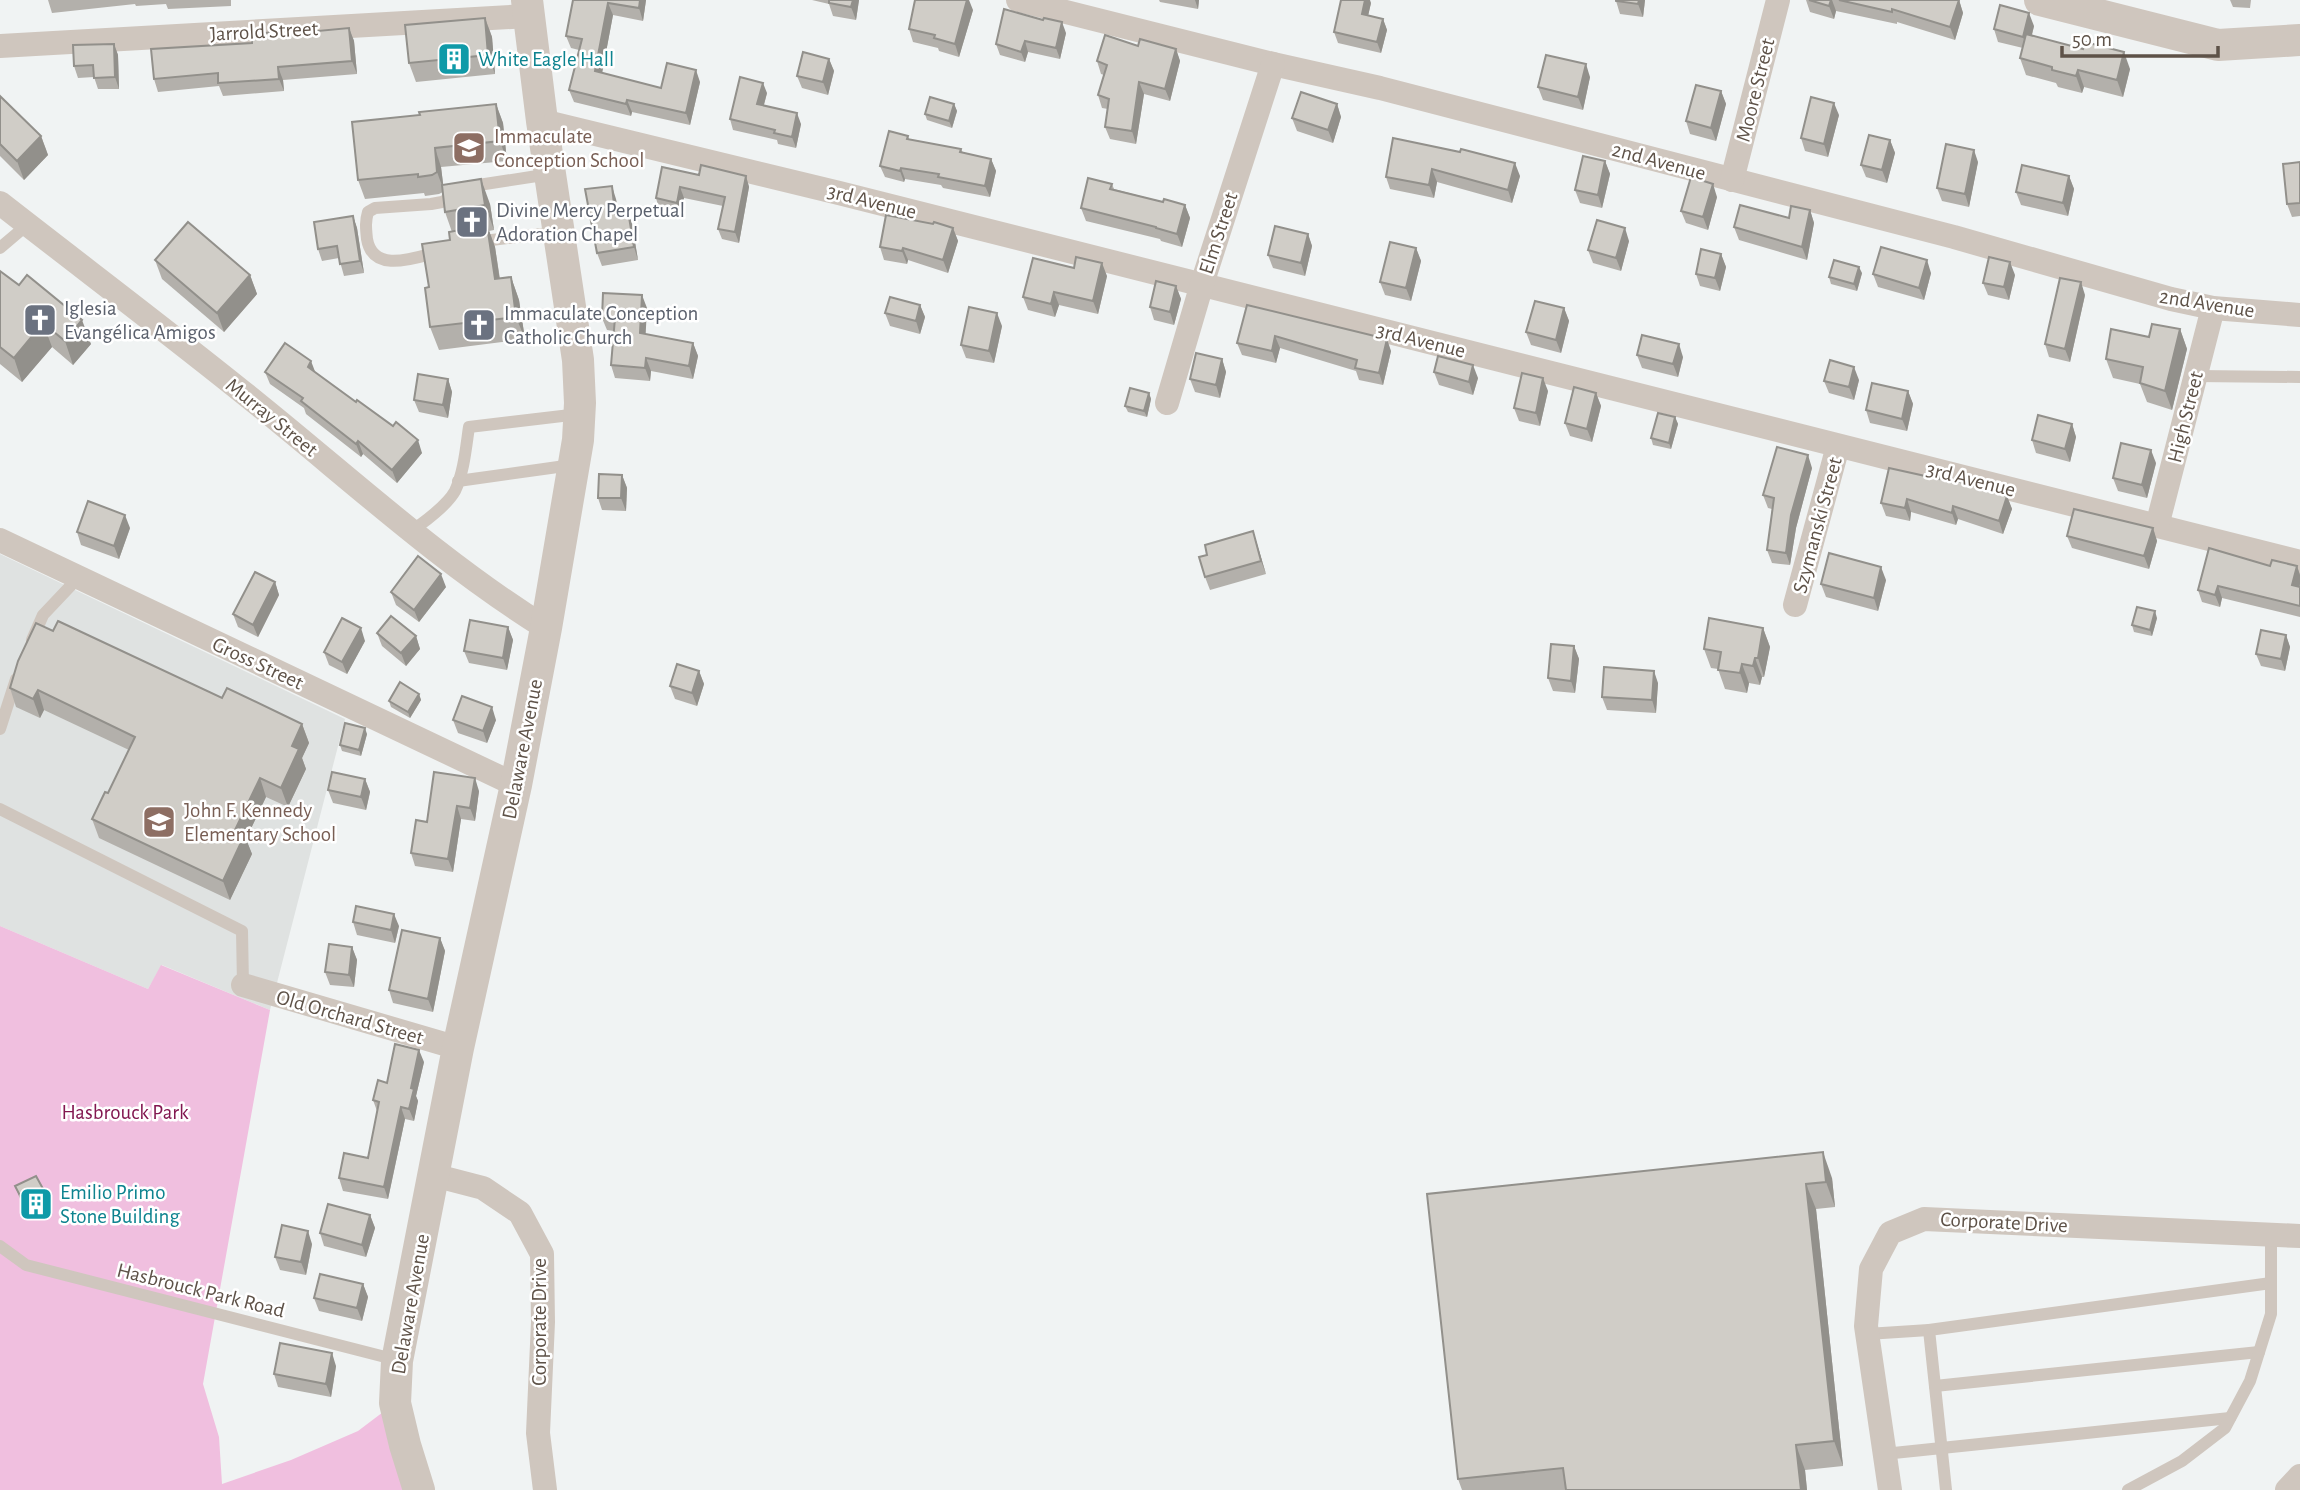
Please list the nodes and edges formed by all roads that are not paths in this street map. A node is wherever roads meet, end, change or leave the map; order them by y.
1 (1018, 0) edge
2 (1778, 0) edge
3 (2040, 0) edge
4 (527, 8) edge
5 (2300, 40) edge
6 (0, 46) edge
7 (1273, 64) junction
8 (542, 121) junction
9 (550, 174) junction
10 (1732, 180) junction
11 (0, 203) edge
12 (27, 225) junction
13 (560, 232) junction
14 (0, 248) edge
15 (1202, 284) junction
16 (2213, 308) junction
17 (2300, 314) edge
18 (2196, 376) junction
19 (2300, 377) edge
20 (1167, 403) dead end
21 (579, 414) junction
22 (1838, 446) junction
23 (575, 464) junction
24 (458, 481) junction
25 (2157, 526) junction
26 (410, 531) junction
27 (0, 540) edge
28 (2300, 562) edge
29 (78, 578) junction
30 (1795, 605) dead end
31 (546, 628) junction
32 (29, 648) edge
33 (19, 671) edge
34 (0, 729) edge
35 (516, 785) junction
36 (0, 809) edge
37 (243, 985) joint
38 (458, 1048) junction
39 (433, 1175) junction
40 (2271, 1235) junction
41 (2300, 1236) edge
42 (0, 1246) edge
43 (2271, 1283) junction
44 (1929, 1330) junction
45 (1867, 1334) junction
46 (2259, 1352) junction
47 (397, 1360) junction
48 (1934, 1387) junction
49 (2230, 1418) junction
50 (1941, 1449) junction
51 (1884, 1454) junction
52 (2300, 1476) edge
53 (419, 1490) edge
54 (545, 1490) edge
55 (1890, 1490) edge
56 (1946, 1490) edge
57 (2128, 1490) edge
58 (2287, 1490) edge

1 - 7 street, 2nd Avenue
2 - 10 street, Moore Street
3 - 5 street
4 - 6 street, Jarrold Street
4 - 8 street, Delaware Avenue
7 - 10 street, 2nd Avenue
7 - 15 street, Elm Street
8 - 9 street, Delaware Avenue
8 - 15 street, 3rd Avenue
9 - 13 street, Delaware Avenue
9 - 13 lane
10 - 16 street, 2nd Avenue
11 - 12 street, Murray Street
12 - 14 lane
12 - 26 street, Murray Street
13 - 21 street, Delaware Avenue
15 - 20 street, Elm Street
15 - 22 street, 3rd Avenue
16 - 17 street, 2nd Avenue
16 - 18 street, High Street
18 - 19 lane
18 - 25 street, High Street
21 - 23 street, Delaware Avenue
21 - 24 lane
22 - 25 street, 3rd Avenue
22 - 30 street, Szymanski Street
23 - 24 lane
23 - 31 street, Delaware Avenue
24 - 26 lane
25 - 28 street, 3rd Avenue
26 - 31 street, Murray Street
27 - 29 street, Gross Street
29 - 32 lane
29 - 35 street, Gross Street
31 - 35 street, Delaware Avenue
33 - 34 lane
35 - 38 street, Delaware Avenue
36 - 37 lane
37 - 38 street, Old Orchard Street
38 - 39 street, Delaware Avenue
39 - 47 street, Delaware Avenue
39 - 54 street, Corporate Drive
40 - 41 street, Corporate Drive
40 - 43 lane
40 - 45 street, Corporate Drive
42 - 47 lane, Hasbrouck Park Road
43 - 44 lane
43 - 46 lane
44 - 45 lane
44 - 48 lane
45 - 51 street, Corporate Drive
46 - 48 lane
46 - 49 lane
47 - 53 street, Delaware Avenue
48 - 50 lane
49 - 50 lane
49 - 57 lane
50 - 51 lane
50 - 56 lane
51 - 55 street, Corporate Drive
52 - 58 street

